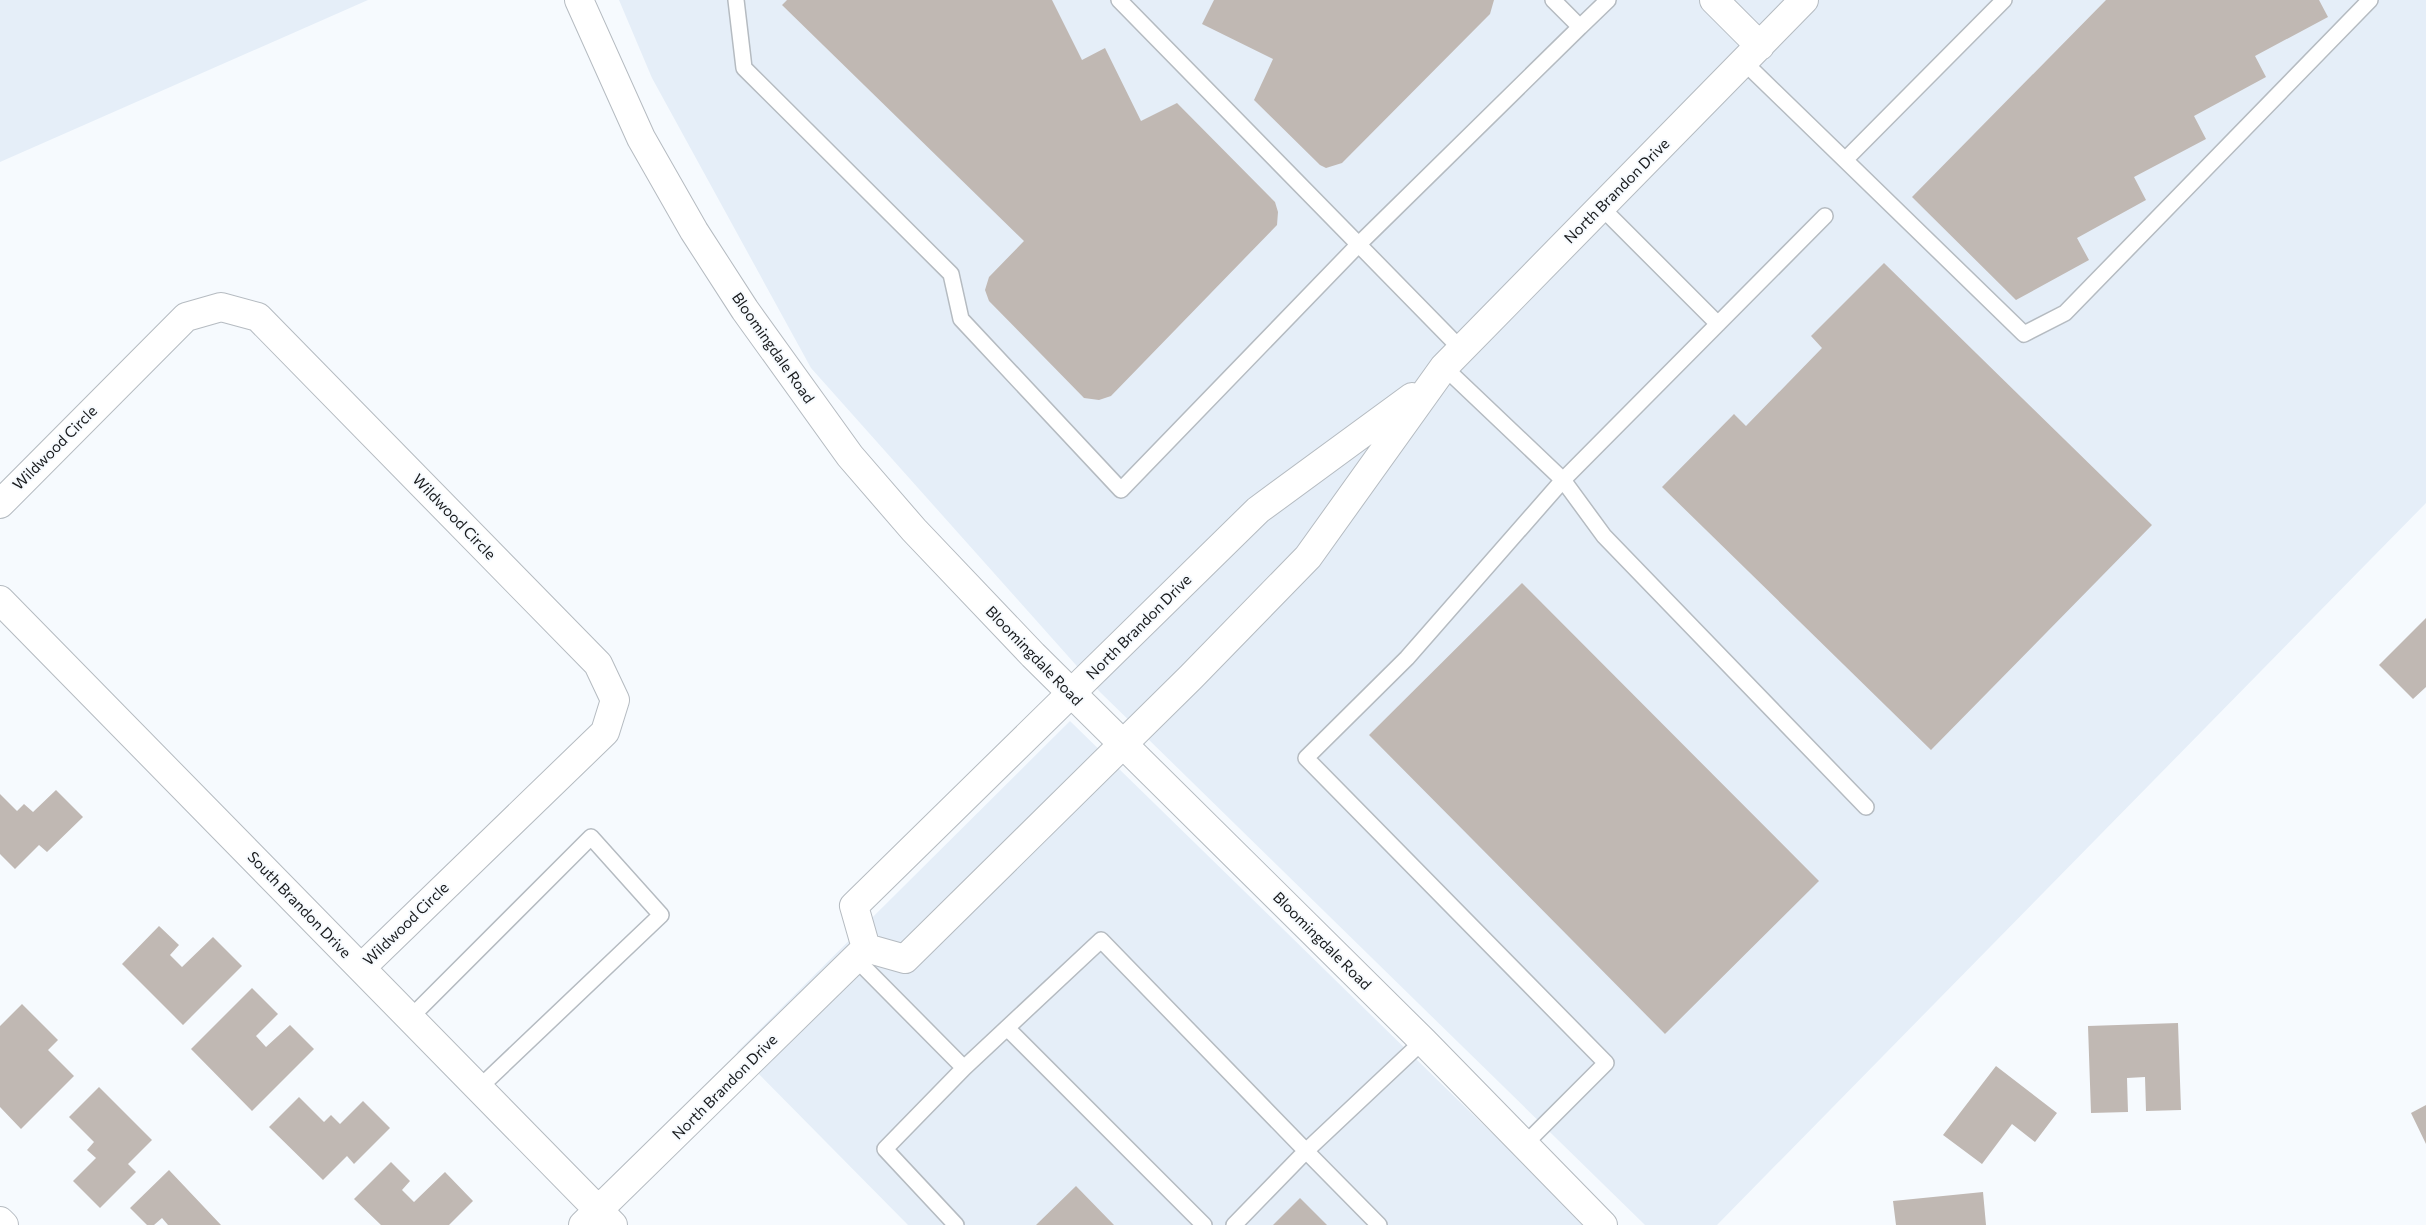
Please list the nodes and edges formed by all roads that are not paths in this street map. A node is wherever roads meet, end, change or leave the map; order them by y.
1 (579, 0) edge
2 (736, 0) edge
3 (1119, 0) edge
4 (1553, 0) edge
5 (1608, 0) edge
6 (1714, 0) edge
7 (1804, 0) edge
8 (2004, 0) edge
9 (2370, 0) edge
10 (1580, 27) junction
11 (1752, 54) junction
12 (1844, 160) junction
13 (1601, 207) junction
14 (1825, 216) dead end
15 (1359, 244) junction
16 (1718, 324) junction
17 (1446, 366) junction
18 (1563, 480) junction
19 (0, 504) edge
20 (0, 600) edge
21 (1071, 694) junction
22 (1122, 745) junction
23 (1866, 808) dead end
24 (860, 953) junction
25 (361, 968) junction
26 (410, 1018) junction
27 (1007, 1028) junction
28 (1424, 1041) junction
29 (964, 1068) junction
30 (479, 1088) junction
31 (1525, 1144) junction
32 (1306, 1151) junction
33 (598, 1220) edge
34 (0, 1221) edge
35 (4, 1225) edge
36 (956, 1225) edge
37 (1204, 1225) edge
38 (1234, 1225) edge
39 (1379, 1225) edge
40 (1603, 1225) edge

1 - 21 street, Bloomingdale Road
2 - 15 lane
3 - 15 lane
4 - 10 lane
5 - 10 lane
6 - 11 street
7 - 11 street, North Brandon Drive
8 - 12 lane
9 - 12 lane
10 - 15 lane
11 - 12 lane
11 - 13 street, North Brandon Drive
13 - 16 lane
13 - 17 street, North Brandon Drive
14 - 16 lane
15 - 17 lane
16 - 18 lane
17 - 18 lane
17 - 21 street, North Brandon Drive
17 - 22 street, North Brandon Drive
18 - 23 lane
18 - 31 lane
19 - 25 street, Wildwood Circle
20 - 25 street, South Brandon Drive
21 - 22 street, Bloomingdale Road
21 - 24 street, North Brandon Drive
22 - 24 street, North Brandon Drive
22 - 28 street, Bloomingdale Road
24 - 29 lane
24 - 33 street, North Brandon Drive
25 - 26 street, South Brandon Drive
26 - 30 street, South Brandon Drive
26 - 30 lane
27 - 29 lane
27 - 32 lane
27 - 37 lane
28 - 31 street, Bloomingdale Road
28 - 32 lane
29 - 36 lane
30 - 33 street, South Brandon Drive
31 - 40 street, Bloomingdale Road
32 - 38 lane
32 - 39 lane
34 - 35 street

